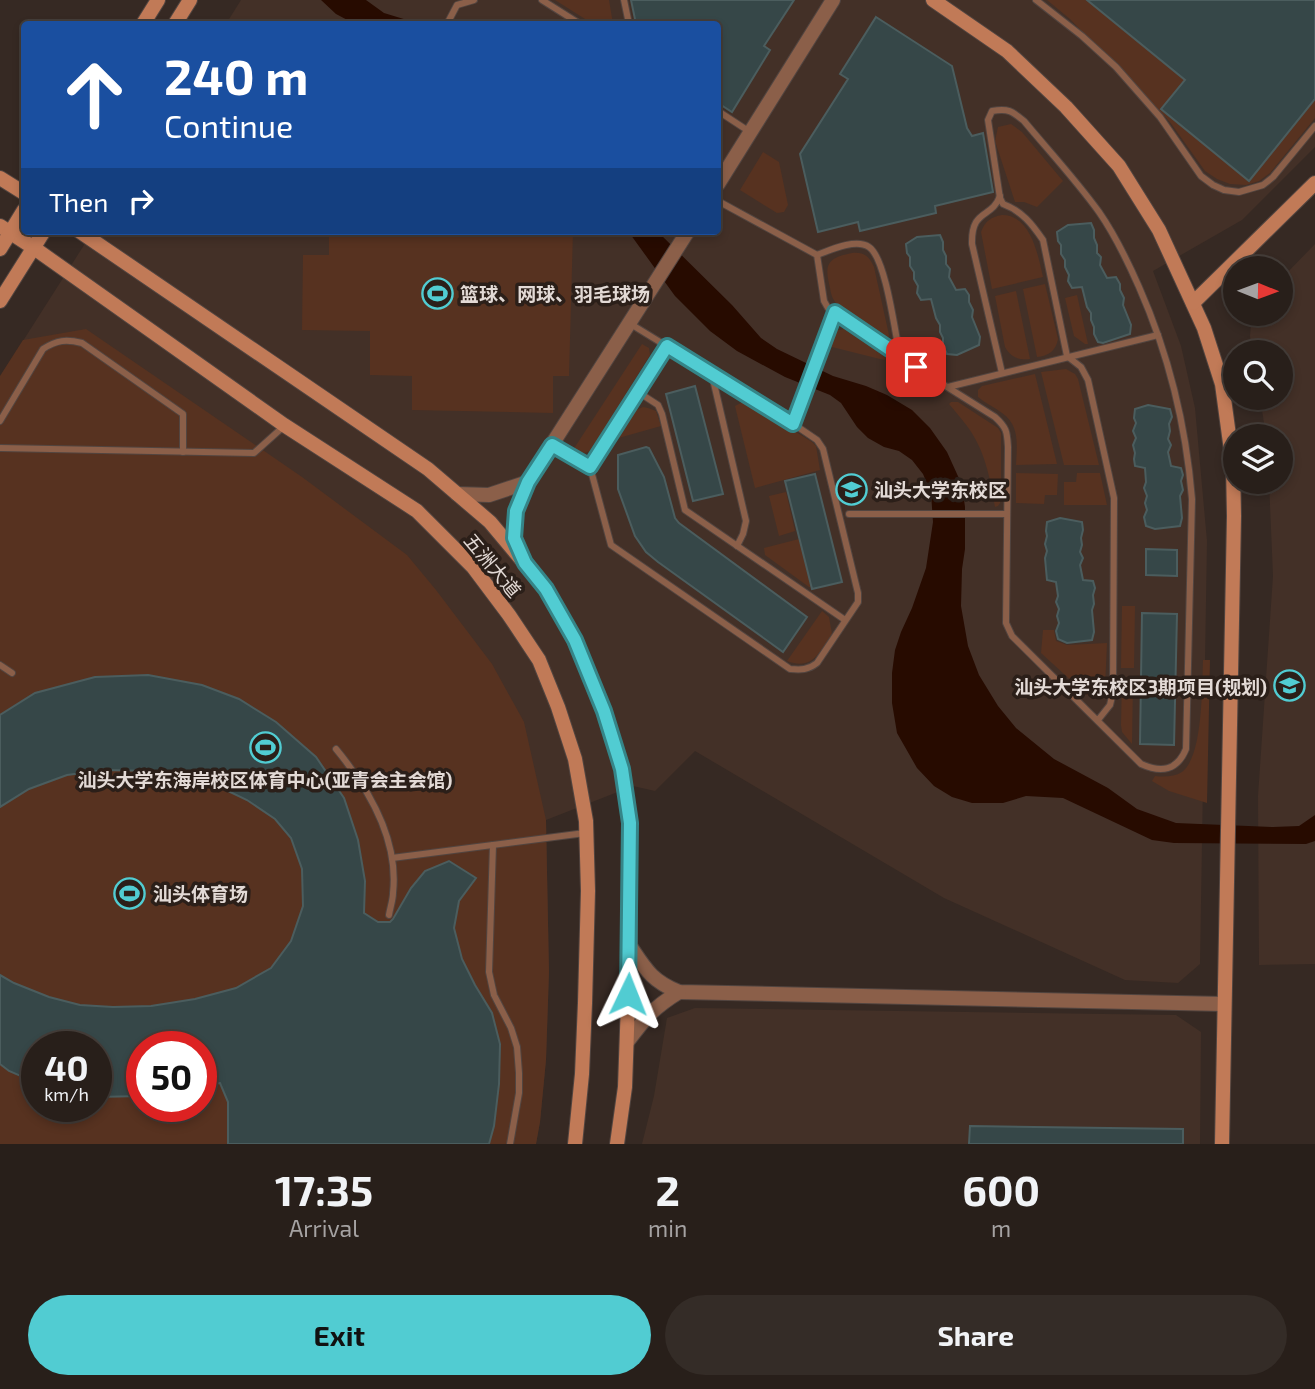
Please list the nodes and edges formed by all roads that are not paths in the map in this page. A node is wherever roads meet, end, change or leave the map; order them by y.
1 (159, 0) edge
2 (190, 0) edge
3 (474, 0) edge
4 (541, 0) edge
5 (624, 0) edge
6 (833, 0) edge
7 (933, 0) edge
8 (1036, 0) edge
9 (145, 21) edge
10 (177, 21) edge
11 (449, 21) edge
12 (575, 21) edge
13 (628, 21) edge
14 (721, 113) edge
15 (1315, 126) edge
16 (750, 132) junction
17 (0, 178) edge
18 (721, 179) edge
19 (1315, 183) edge
20 (21, 191) edge
21 (1000, 196) junction
22 (721, 203) edge
23 (21, 213) edge
24 (5, 229) edge
25 (42, 235) edge
26 (85, 235) edge
27 (685, 236) edge
28 (34, 248) junction
29 (0, 249) edge
30 (817, 255) junction
31 (0, 301) edge
32 (1193, 303) junction
33 (835, 312) junction
34 (629, 323) junction
35 (1158, 335) junction
36 (667, 346) junction
37 (1067, 356) junction
38 (900, 357) junction
39 (1003, 373) junction
40 (712, 374) junction
41 (948, 387) junction
42 (638, 392) junction
43 (0, 421) edge
44 (793, 424) junction
45 (284, 425) junction
46 (552, 445) junction
47 (0, 448) edge
48 (183, 452) junction
49 (590, 467) junction
50 (528, 482) junction
51 (457, 494) junction
52 (849, 514) dead end
53 (1007, 514) junction
54 (737, 546) junction
55 (525, 563) junction
56 (845, 621) junction
57 (0, 665) edge
58 (12, 673) dead end
59 (1098, 720) junction
60 (336, 749) dead end
61 (587, 832) junction
62 (493, 845) junction
63 (392, 858) junction
64 (389, 915) dead end
65 (630, 946) junction
66 (679, 992) junction
67 (1224, 1004) junction
68 (627, 1042) junction
69 (510, 1144) edge
70 (575, 1144) edge
71 (617, 1144) edge
72 (1222, 1144) edge

1 - 9 main road
2 - 10 main road
3 - 11 lane
4 - 12 lane
5 - 13 lane
6 - 16 street
7 - 32 main road
8 - 15 lane
14 - 16 lane
16 - 18 street
17 - 20 main road
19 - 32 main road
21 - 35 lane
21 - 37 lane
21 - 39 lane
22 - 30 lane
23 - 24 main road
24 - 28 main road, 五洲大道
24 - 29 main road
25 - 28 main road
26 - 51 main road, 五洲大道
27 - 34 street
28 - 31 main road
28 - 45 main road, 五洲大道
30 - 33 lane
30 - 38 lane
32 - 67 main road
33 - 38 lane
33 - 44 lane
34 - 36 lane
34 - 46 street
35 - 37 lane
35 - 59 lane
36 - 40 lane
36 - 42 lane
37 - 39 lane
37 - 59 lane
38 - 41 lane
39 - 41 lane
40 - 44 lane
40 - 54 lane
41 - 53 lane
42 - 49 lane
42 - 54 lane
43 - 48 lane
44 - 56 lane
45 - 48 lane
45 - 61 main road, 五洲大道
46 - 49 lane
46 - 50 street
47 - 48 lane
49 - 56 lane
50 - 51 street
50 - 55 street
51 - 55 main road, 五洲大道
52 - 53 lane
53 - 59 lane
54 - 56 lane
55 - 65 main road, 五洲大道
57 - 58 lane
60 - 63 lane
61 - 62 lane
61 - 70 main road, 五洲大道
62 - 63 lane
62 - 69 lane
63 - 64 lane
65 - 66 street
65 - 68 main road, 五洲大道
66 - 67 street
66 - 68 street
67 - 72 main road
68 - 71 main road, 五洲大道

